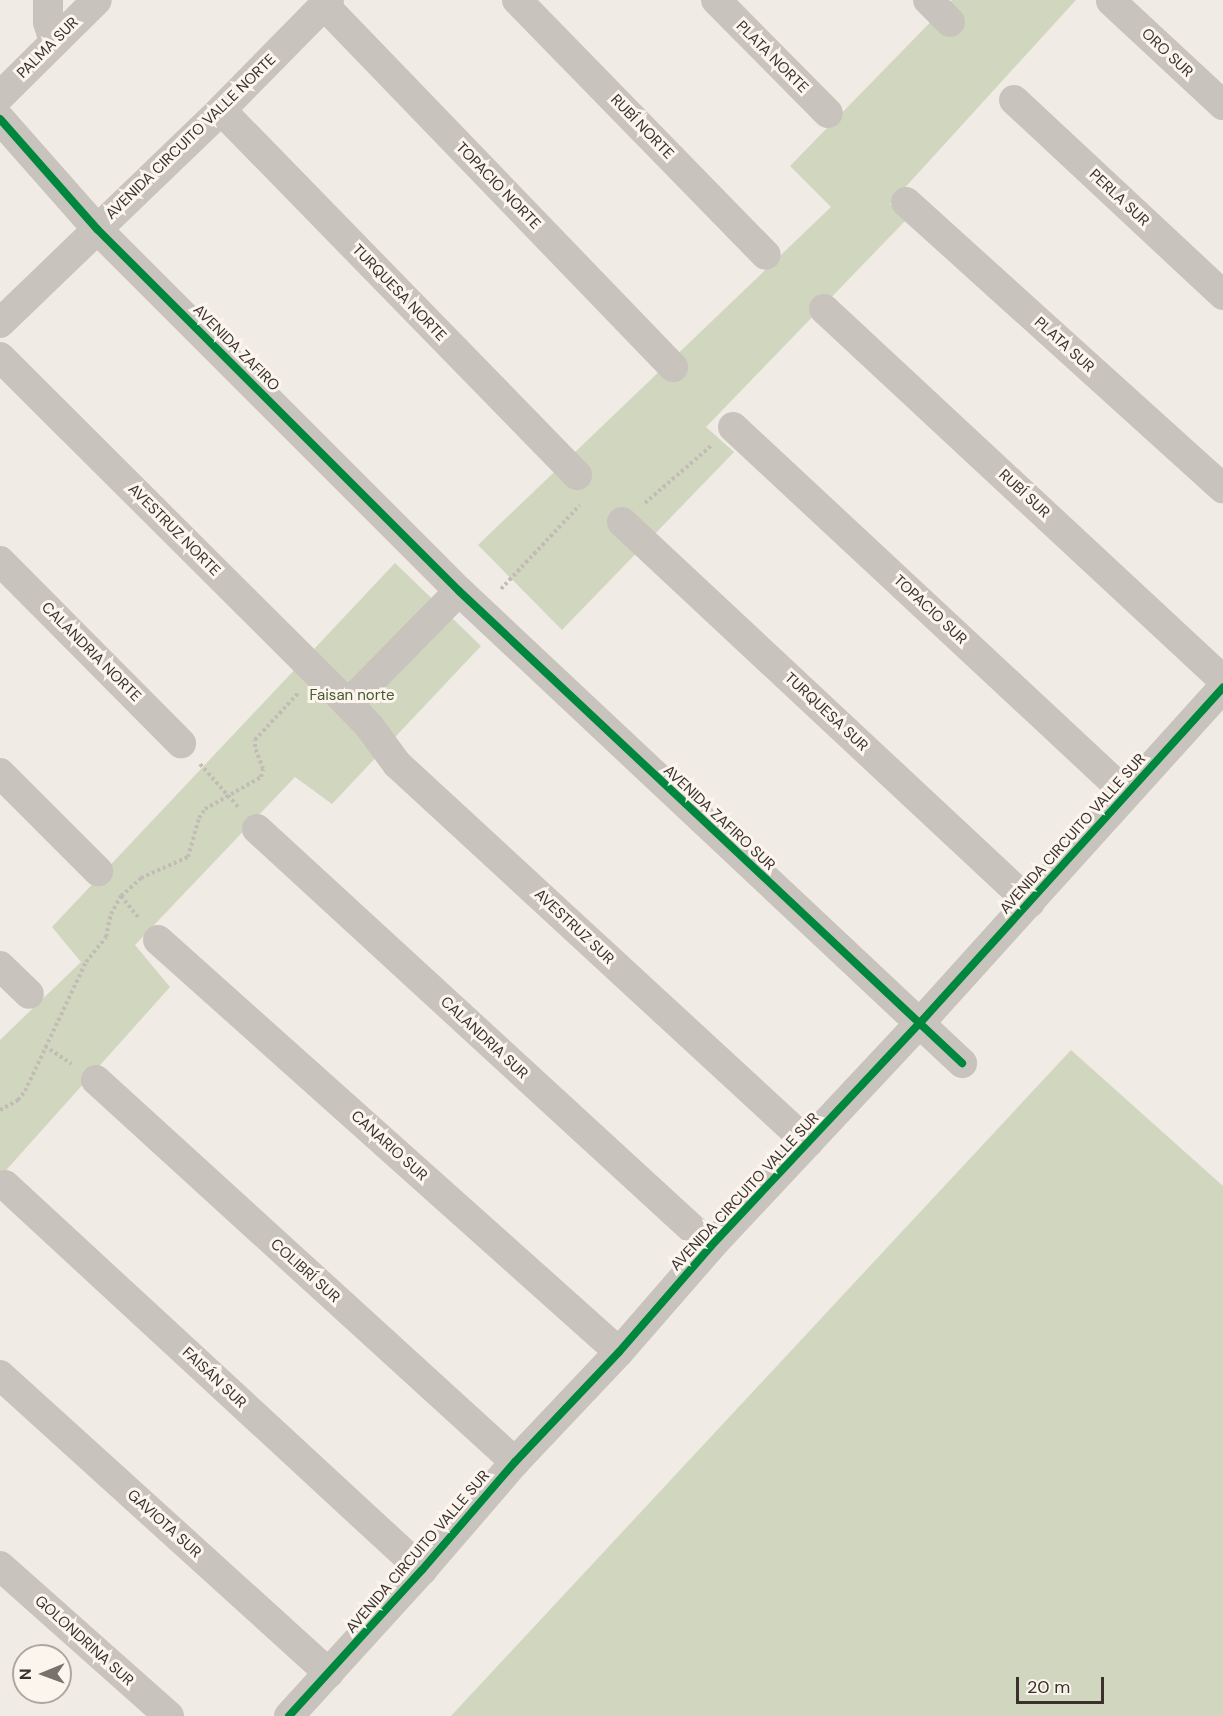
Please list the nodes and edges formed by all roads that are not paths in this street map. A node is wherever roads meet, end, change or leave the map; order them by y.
1 (48, 0) edge
2 (97, 0) edge
3 (517, 0) edge
4 (716, 0) edge
5 (928, 0) edge
6 (1111, 1) edge
7 (326, 2) edge
8 (950, 22) dead end
9 (54, 42) junction
10 (0, 96) edge
11 (1014, 100) dead end
12 (1223, 105) edge
13 (221, 110) junction
14 (828, 114) dead end
15 (0, 119) edge
16 (906, 202) dead end
17 (97, 229) junction
18 (766, 255) dead end
19 (1223, 295) edge
20 (824, 309) dead end
21 (0, 323) edge
22 (0, 357) edge
23 (673, 367) dead end
24 (733, 427) road end
25 (577, 475) road end
26 (1223, 488) edge
27 (622, 522) road end
28 (0, 561) edge
29 (459, 591) junction
30 (1223, 680) edge
31 (1223, 687) edge
32 (348, 704) junction
33 (181, 742) road end
34 (0, 773) edge
35 (1127, 794) junction
36 (257, 829) road end
37 (98, 871) road end
38 (1030, 903) junction
39 (158, 940) road end
40 (0, 966) edge
41 (29, 994) dead end
42 (919, 1024) junction
43 (962, 1063) dead end
44 (96, 1080) dead end
45 (808, 1143) junction
46 (5, 1185) dead end
47 (711, 1246) junction
48 (619, 1352) junction
49 (0, 1375) edge
50 (515, 1462) junction
51 (0, 1566) edge
52 (422, 1570) junction
53 (329, 1673) junction
54 (169, 1716) edge
55 (289, 1716) edge

1 - 9 street
2 - 9 street, PALMA SUR
3 - 18 street, RUBÍ NORTE
4 - 14 street, PLATA NORTE
5 - 8 street
6 - 12 street, ORO SUR
7 - 13 street, AVENIDA CIRCUITO VALLE NORTE
7 - 23 street, TOPACIO NORTE
9 - 10 street, PALMA SUR
11 - 19 street, PERLA SUR
13 - 17 street, AVENIDA CIRCUITO VALLE NORTE
13 - 25 street, TURQUESA NORTE
15 - 17 street, AVENIDA ZAFIRO
16 - 26 street, PLATA SUR
17 - 21 street, AVENIDA CIRCUITO VALLE NORTE
17 - 29 street, AVENIDA ZAFIRO
20 - 30 street, RUBÍ SUR
22 - 32 street, AVESTRUZ NORTE
24 - 35 street, TOPACIO SUR
27 - 38 street, TURQUESA SUR
28 - 33 street, CALANDRIA NORTE
29 - 32 street
29 - 42 street, AVENIDA ZAFIRO SUR
31 - 35 street, AVENIDA CIRCUITO VALLE SUR
32 - 45 street, AVESTRUZ SUR
34 - 37 street
35 - 38 street, AVENIDA CIRCUITO VALLE SUR
36 - 47 street, CALANDRIA SUR
38 - 42 street, AVENIDA CIRCUITO VALLE SUR
39 - 48 street, CANARIO SUR
40 - 41 street
42 - 43 street, AVENIDA ZAFIRO SUR
42 - 45 street, AVENIDA CIRCUITO VALLE SUR
44 - 50 street, COLIBRÍ SUR
45 - 47 street, AVENIDA CIRCUITO VALLE SUR
46 - 52 street, FAISÁN SUR
47 - 48 street, AVENIDA CIRCUITO VALLE SUR
48 - 50 street, AVENIDA CIRCUITO VALLE SUR
49 - 53 street, GAVIOTA SUR
50 - 52 street, AVENIDA CIRCUITO VALLE SUR
51 - 54 street, GOLONDRINA SUR
52 - 53 street, AVENIDA CIRCUITO VALLE SUR
53 - 55 street, AVENIDA CIRCUITO VALLE SUR

